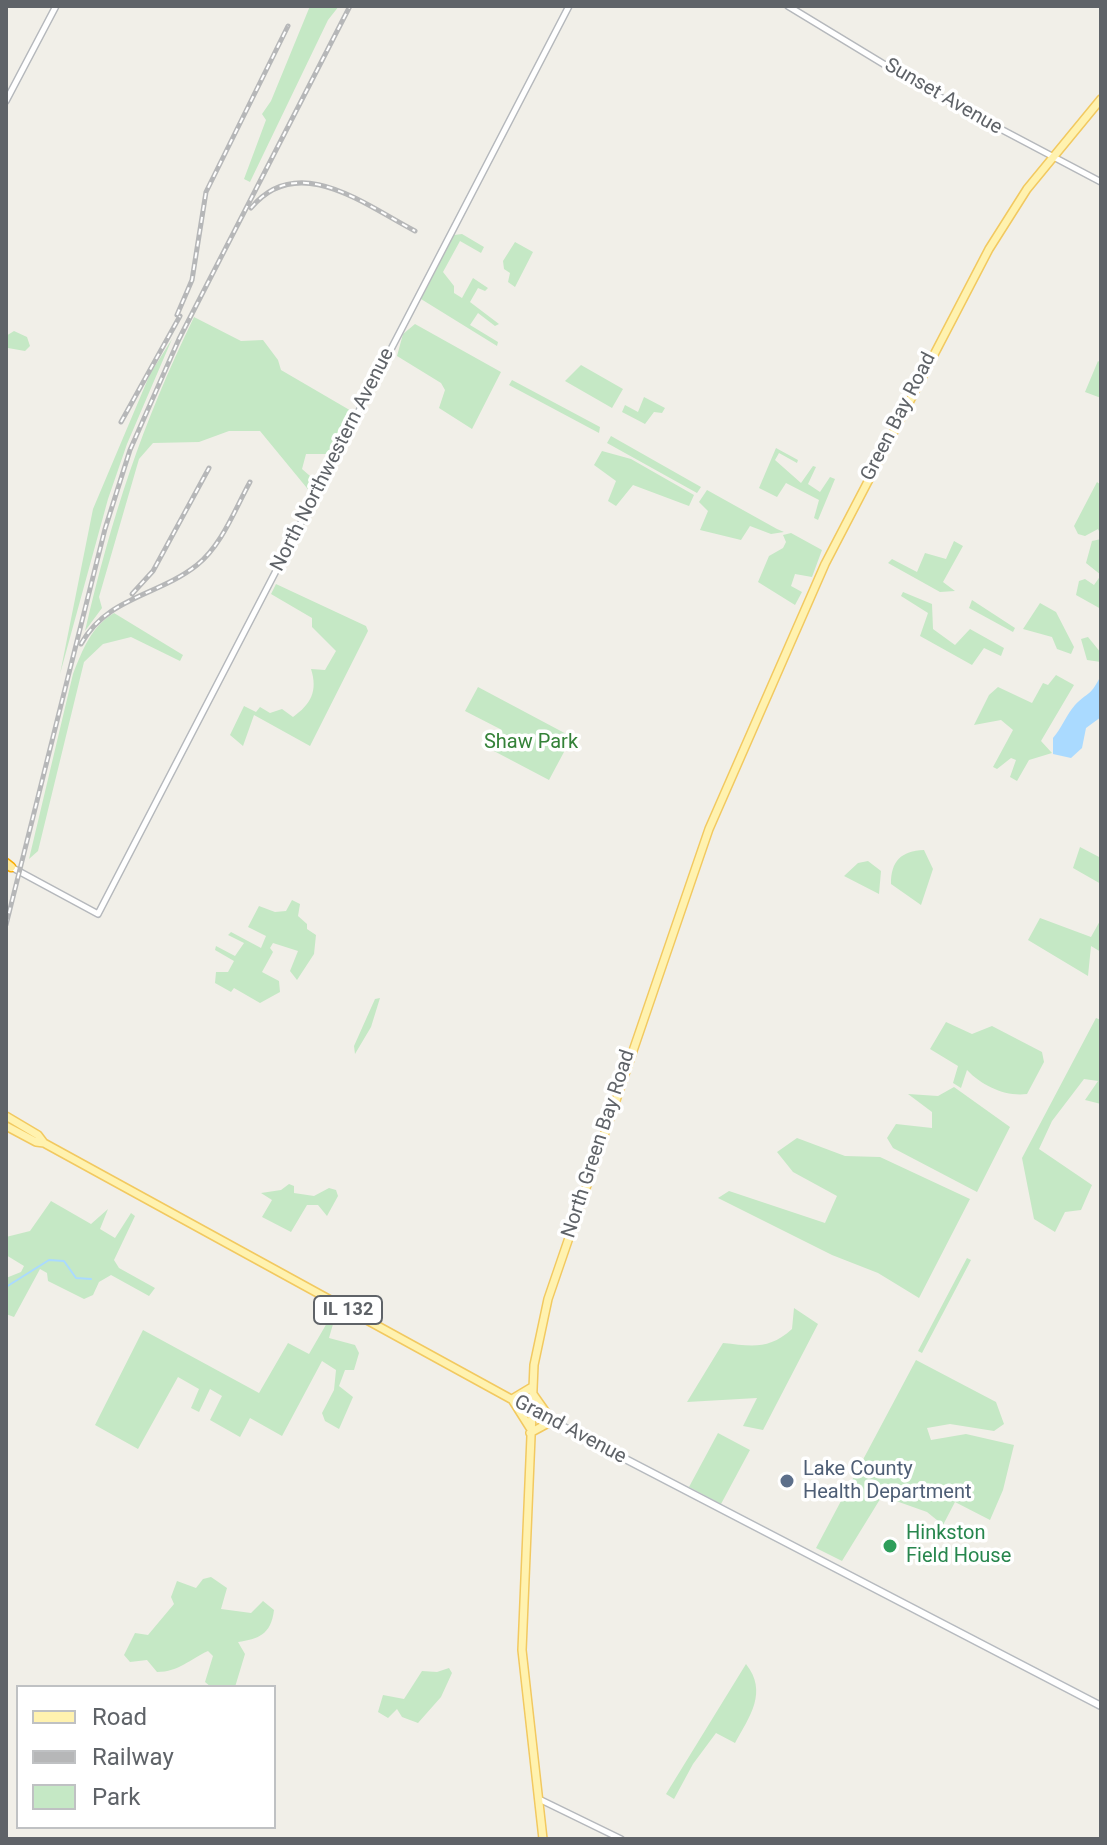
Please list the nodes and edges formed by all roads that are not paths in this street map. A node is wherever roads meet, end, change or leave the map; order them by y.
1 (56, 6) edge
2 (569, 6) edge
3 (788, 6) edge
4 (1101, 99) edge
5 (6, 101) edge
6 (1052, 157) junction
7 (1101, 182) edge
8 (862, 489) joint
9 (8, 866) edge
10 (6, 1116) edge
11 (6, 1126) edge
12 (44, 1143) junction
13 (532, 1389) junction
14 (512, 1399) junction
15 (531, 1410) junction
16 (552, 1421) junction
17 (530, 1430) junction
18 (1101, 1706) edge
19 (541, 1800) junction
20 (543, 1839) edge
21 (621, 1839) edge

1 - 5 street
2 - 9 street, North Northwestern Avenue
3 - 6 street, Sunset Avenue
4 - 6 main road
6 - 7 street, Sunset Avenue
6 - 8 main road, Green Bay Road
8 - 13 main road, North Green Bay Road
10 - 12 main road, Grand Avenue / IL 132
11 - 12 main road, Grand Avenue / IL 132
12 - 14 main road, Grand Avenue / IL 132
13 - 14 main road
13 - 15 main road, North Green Bay Road
13 - 16 main road
14 - 15 main road, Grand Avenue / IL 132
14 - 17 main road
15 - 16 main road, Grand Avenue
15 - 17 main road, North Green Bay Road
16 - 17 main road
16 - 18 main road, Grand Avenue
17 - 19 main road, North Green Bay Road
19 - 20 main road, North Green Bay Road
19 - 21 street

